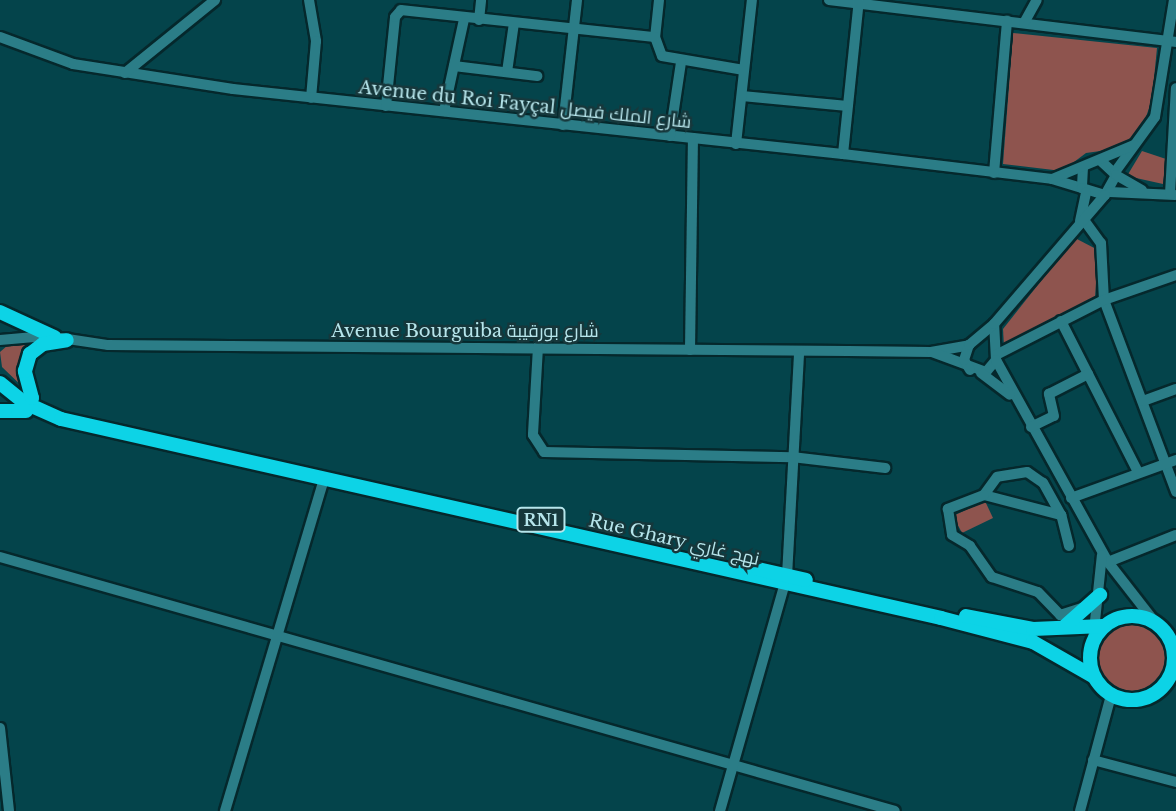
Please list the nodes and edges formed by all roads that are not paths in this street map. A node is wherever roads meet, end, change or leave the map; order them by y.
1 (215, 0) edge
2 (309, 0) edge
3 (481, 0) edge
4 (577, 0) edge
5 (659, 0) edge
6 (752, 0) edge
7 (829, 0) edge
8 (934, 0) edge
9 (1037, 0) edge
10 (1174, 0) edge
11 (859, 1) edge
12 (933, 12) junction
13 (464, 19) junction
14 (479, 20) junction
15 (1006, 21) junction
16 (514, 23) junction
17 (1024, 23) junction
18 (575, 28) junction
19 (0, 37) edge
20 (655, 37) junction
21 (1173, 42) edge
22 (681, 62) junction
23 (454, 66) junction
24 (1171, 68) edge
25 (744, 70) junction
26 (507, 72) junction
27 (125, 73) junction
28 (537, 76) dead end
29 (1176, 88) edge
30 (742, 96) junction
31 (312, 97) junction
32 (1160, 101) junction
33 (1175, 104) edge
34 (386, 106) junction
35 (848, 106) junction
36 (444, 111) junction
37 (563, 125) junction
38 (1148, 131) junction
39 (1174, 133) edge
40 (670, 136) junction
41 (693, 138) junction
42 (736, 144) junction
43 (1138, 144) junction
44 (843, 154) junction
45 (1100, 160) junction
46 (1173, 162) edge
47 (1083, 167) junction
48 (994, 173) junction
49 (1115, 174) junction
50 (1052, 179) junction
51 (1084, 190) junction
52 (1143, 191) junction
53 (1107, 194) junction
54 (1173, 195) edge
55 (1081, 224) junction
56 (1176, 275) edge
57 (1104, 300) junction
58 (0, 312) edge
59 (1061, 321) junction
60 (994, 324) junction
61 (61, 338) junction
62 (0, 340) edge
63 (971, 344) junction
64 (538, 347) junction
65 (690, 350) junction
66 (799, 351) junction
67 (931, 352) junction
68 (995, 355) junction
69 (970, 370) junction
70 (0, 373) edge
71 (981, 373) junction
72 (1088, 374) junction
73 (0, 383) edge
74 (1176, 389) edge
75 (1016, 400) junction
76 (1143, 401) junction
77 (26, 404) junction
78 (0, 411) edge
79 (1031, 427) junction
80 (792, 457) junction
81 (1171, 462) edge
82 (885, 468) dead end
83 (1138, 472) junction
84 (324, 479) junction
85 (1176, 492) edge
86 (985, 495) junction
87 (1071, 498) junction
88 (1061, 516) junction
89 (1176, 535) edge
90 (1099, 545) junction
91 (1069, 546) dead end
92 (0, 557) edge
93 (1108, 562) junction
94 (786, 581) junction
95 (1100, 595) junction
96 (879, 600) junction
97 (1089, 609) junction
98 (1154, 621) junction
99 (1056, 630) junction
100 (1097, 631) junction
101 (277, 635) junction
102 (1171, 637) edge
103 (1094, 677) junction
104 (1176, 683) edge
105 (1161, 689) junction
106 (1111, 695) junction
107 (0, 728) edge
108 (1093, 760) junction
109 (733, 766) junction
110 (1176, 782) edge
111 (1083, 810) edge
112 (9, 811) edge
113 (225, 811) edge
114 (720, 811) edge
115 (895, 811) edge

1 - 27 street
2 - 31 street
3 - 14 street
4 - 18 street
5 - 20 street
6 - 25 street
7 - 11 street
8 - 12 street
9 - 17 street
10 - 21 street
11 - 12 street
11 - 35 street
12 - 15 street
13 - 14 street
13 - 23 street
13 - 34 street
14 - 16 street
15 - 17 street
15 - 48 street
16 - 18 street
16 - 26 street
17 - 21 street
18 - 20 street
18 - 37 street
19 - 27 street, Avenue du Roi Fayçal شارع الملك فيصل
20 - 22 street
21 - 24 street
22 - 25 street
22 - 40 street
23 - 26 street
23 - 36 street
24 - 32 street
25 - 30 street
26 - 28 street
27 - 31 street, Avenue du Roi Fayçal شارع الملك فيصل
29 - 33 street
30 - 35 street
30 - 42 street
31 - 34 street, Avenue du Roi Fayçal شارع الملك فيصل
32 - 33 street
32 - 38 street
33 - 39 street
34 - 36 street, Avenue du Roi Fayçal شارع الملك فيصل
35 - 44 street
36 - 37 street, Avenue du Roi Fayçal شارع الملك فيصل
37 - 40 street, Avenue du Roi Fayçal شارع الملك فيصل
38 - 39 street
38 - 43 street
39 - 46 street
40 - 41 street, Avenue du Roi Fayçal شارع الملك فيصل
41 - 42 street, Avenue du Roi Fayçal شارع الملك فيصل
41 - 65 street
42 - 44 street, Avenue du Roi Fayçal شارع الملك فيصل
43 - 45 street
43 - 49 street
44 - 48 street, Avenue du Roi Fayçal شارع الملك فيصل
45 - 47 street
45 - 49 street
46 - 54 street
47 - 50 street
47 - 51 street
48 - 50 street, Avenue du Roi Fayçal شارع الملك فيصل
49 - 52 street
49 - 53 street
50 - 51 street, Avenue du Roi Fayçal شارع الملك فيصل
51 - 53 street
51 - 55 street
52 - 53 street
52 - 54 street
53 - 55 street
55 - 57 street
55 - 60 street
56 - 57 street
57 - 59 street
57 - 76 street
58 - 61 highway
59 - 68 street
59 - 72 street
60 - 63 street
60 - 68 street
61 - 62 street, Avenue Bourguiba شارع بورقيبة
61 - 64 street, Avenue Bourguiba شارع بورقيبة
61 - 77 highway
63 - 67 street, Avenue Bourguiba شارع بورقيبة
63 - 68 street
63 - 69 street
64 - 65 street, Avenue Bourguiba شارع بورقيبة
64 - 80 street
65 - 66 street, Avenue Bourguiba شارع بورقيبة
66 - 67 street, Avenue Bourguiba شارع بورقيبة
66 - 80 street
67 - 69 street, Avenue Bourguiba شارع بورقيبة
68 - 71 street
68 - 75 street
69 - 71 street
70 - 77 highway, Rue Ghary نهج غاري / RN1
71 - 75 street
72 - 79 street
72 - 83 street
73 - 77 highway, Rue Ghary نهج غاري / RN1
74 - 76 street
75 - 79 street
76 - 81 street
77 - 78 highway
77 - 84 highway, Rue Ghary نهج غاري / RN1
77 - 94 highway, Rue Ghary نهج غاري / RN1
79 - 87 street
80 - 82 street
80 - 94 street
81 - 83 street
81 - 85 street
83 - 87 street
84 - 94 highway, Rue Ghary نهج غاري / RN1
84 - 101 street
86 - 88 street
86 - 88 street
86 - 97 street
87 - 90 street
88 - 91 street
89 - 93 street
90 - 93 street
90 - 95 street
92 - 101 street
93 - 98 street
94 - 96 highway, Rue Ghary نهج غاري / RN1
94 - 109 street
95 - 97 highway
95 - 100 street
96 - 99 highway, Rue Ghary نهج غاري / RN1
96 - 103 highway, Rue Ghary نهج غاري / RN1
97 - 99 highway
98 - 100 highway
98 - 102 highway
99 - 100 highway, Rue Ghary نهج غاري / RN1
100 - 103 highway
101 - 109 street
101 - 113 street
102 - 105 highway
103 - 106 highway
104 - 105 highway
105 - 106 highway
106 - 108 street
107 - 112 street
108 - 110 street
108 - 111 street
109 - 114 street
109 - 115 street

